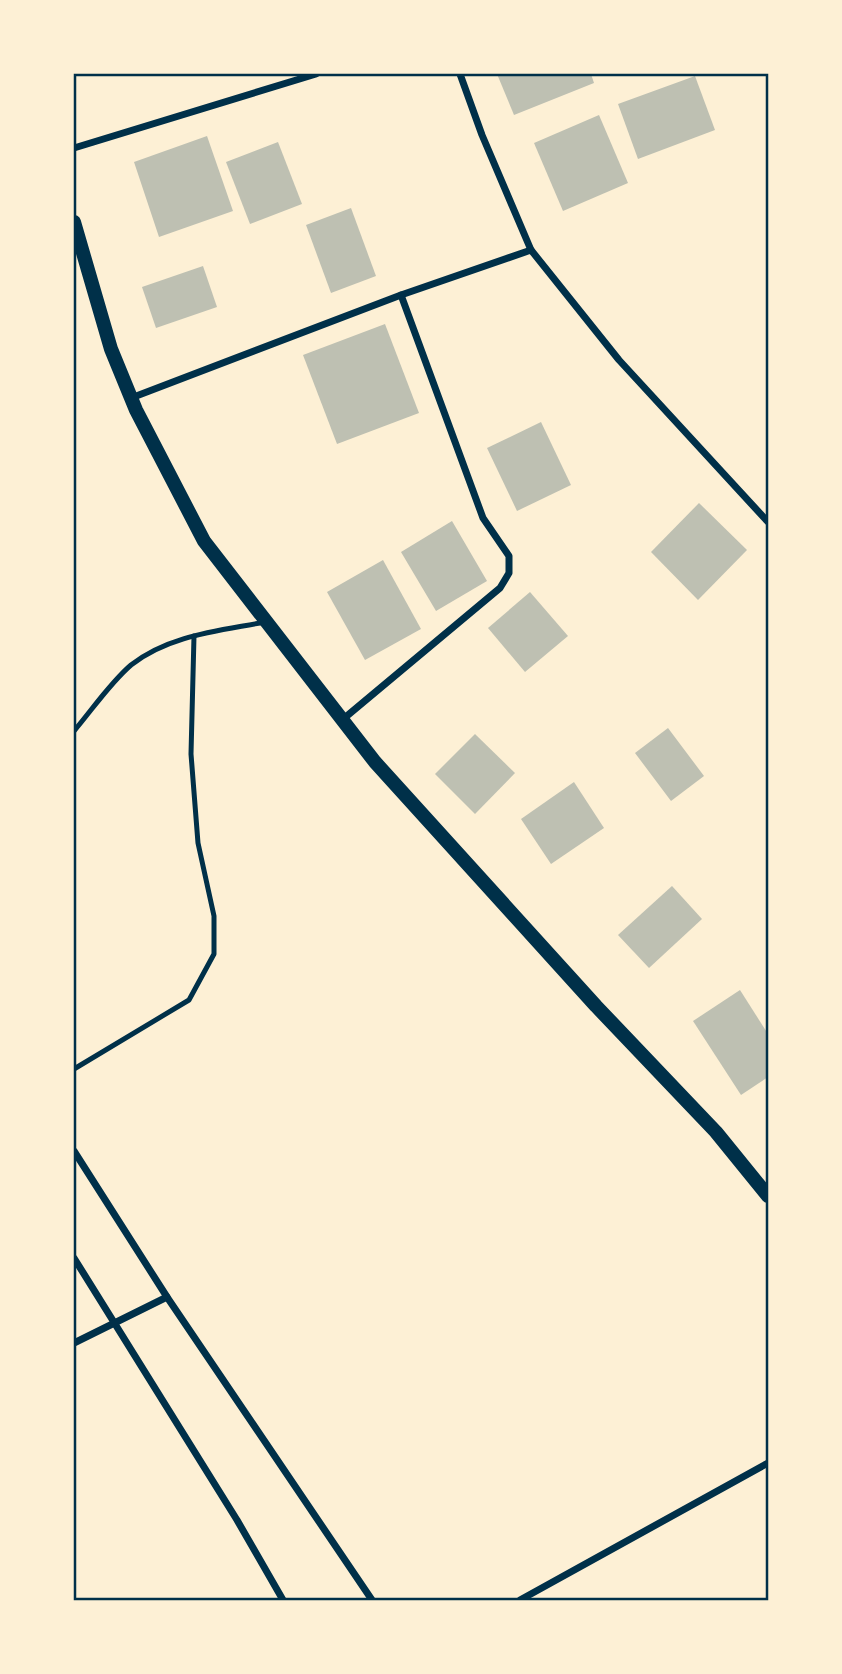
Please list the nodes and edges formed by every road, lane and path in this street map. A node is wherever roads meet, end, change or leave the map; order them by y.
1 (316, 74) edge
2 (460, 74) edge
3 (74, 148) edge
4 (74, 222) edge
5 (531, 250) junction
6 (401, 295) junction
7 (131, 398) junction
8 (768, 522) edge
9 (265, 622) junction
10 (194, 636) junction
11 (342, 720) junction
12 (74, 731) edge
13 (74, 1069) edge
14 (74, 1151) edge
15 (768, 1196) edge
16 (74, 1258) edge
17 (167, 1297) junction
18 (118, 1320) junction
19 (74, 1343) edge
20 (768, 1463) edge
21 (283, 1601) edge
22 (372, 1601) edge
23 (520, 1601) edge

1 - 3 street
2 - 5 street
4 - 7 main road
5 - 6 street
5 - 8 street
6 - 7 street
6 - 11 street
7 - 9 main road
9 - 10 lane
9 - 11 main road
10 - 12 lane
10 - 13 lane
11 - 15 main road
14 - 17 street
16 - 18 street
17 - 18 street
17 - 22 street
18 - 19 street
18 - 21 street
20 - 23 street

